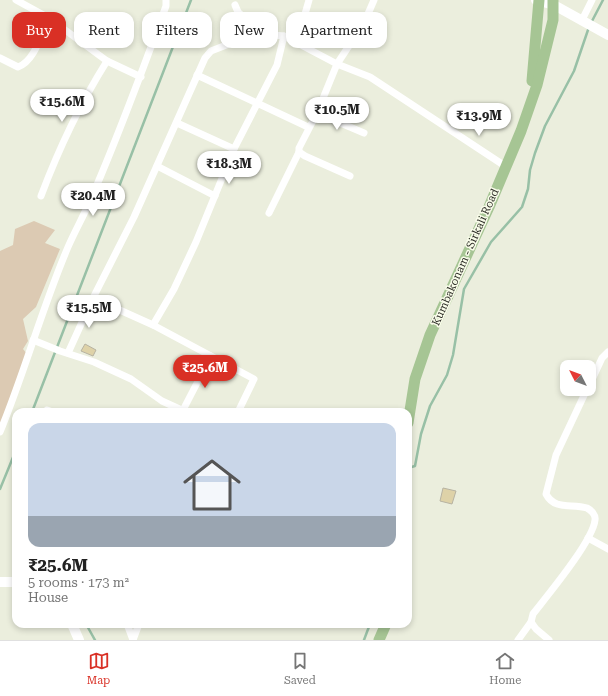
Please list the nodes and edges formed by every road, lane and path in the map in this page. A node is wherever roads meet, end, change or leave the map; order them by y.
1 (16, 0) edge
2 (166, 0) edge
3 (309, 0) edge
4 (374, 0) edge
5 (538, 0) edge
6 (592, 0) edge
7 (235, 2) edge
8 (553, 3) edge
9 (38, 12) edge
10 (238, 12) edge
11 (305, 12) edge
12 (584, 21) junction
13 (66, 31) edge
14 (278, 35) edge
15 (608, 35) edge
16 (284, 36) joint
17 (35, 48) edge
18 (220, 48) edge
19 (307, 48) edge
20 (0, 58) edge
21 (107, 61) junction
22 (337, 64) junction
23 (197, 75) junction
24 (141, 78) junction
25 (533, 95) junction
26 (258, 103) junction
27 (317, 112) junction
28 (177, 123) junction
29 (308, 127) junction
30 (364, 133) dead end
31 (234, 149) junction
32 (299, 152) junction
33 (157, 166) junction
34 (505, 166) junction
35 (350, 176) dead end
36 (42, 196) dead end
37 (215, 196) junction
38 (269, 214) dead end
39 (93, 298) junction
40 (153, 325) junction
41 (33, 340) junction
42 (64, 352) junction
43 (608, 352) edge
44 (210, 356) junction
45 (596, 371) edge
46 (585, 396) edge
47 (177, 408) edge
48 (184, 408) edge
49 (240, 408) edge
50 (410, 408) edge
51 (0, 432) edge
52 (588, 538) junction
53 (608, 549) edge
54 (0, 582) edge
55 (12, 582) edge
56 (531, 622) junction
57 (74, 628) edge
58 (128, 628) edge
59 (138, 628) edge
60 (384, 628) edge
61 (79, 640) edge
62 (133, 640) edge
63 (379, 640) edge
64 (518, 640) edge
65 (549, 640) edge

1 - 9 street
2 - 24 street
3 - 11 street
4 - 22 street
5 - 8 main road
5 - 25 main road, Kumbakonam - Sirkali Road
6 - 12 street
7 - 10 street
8 - 12 main road
8 - 25 main road, Kumbakonam - Sirkali Road
12 - 15 main road
13 - 21 street
14 - 16 street
16 - 26 street
17 - 20 street
18 - 23 street
19 - 22 street
21 - 24 street
21 - 36 street
22 - 27 street
22 - 34 street
23 - 26 street
23 - 28 street
24 - 41 street
25 - 34 main road, Kumbakonam - Sirkali Road
26 - 29 street
26 - 31 street
27 - 29 street
27 - 30 street
28 - 31 street
28 - 33 street
29 - 32 street
31 - 37 street
32 - 35 street
32 - 38 street
33 - 37 street
33 - 39 street
34 - 50 main road, Kumbakonam - Sirkali Road
37 - 40 street
39 - 40 street
39 - 42 street
40 - 44 street
41 - 42 street
41 - 51 street
42 - 47 street
43 - 45 street
44 - 48 street
44 - 49 street
46 - 52 street
52 - 53 street
52 - 56 street
54 - 55 main road
56 - 64 street
56 - 65 street
57 - 61 main road
58 - 62 street
59 - 62 street
60 - 63 main road

